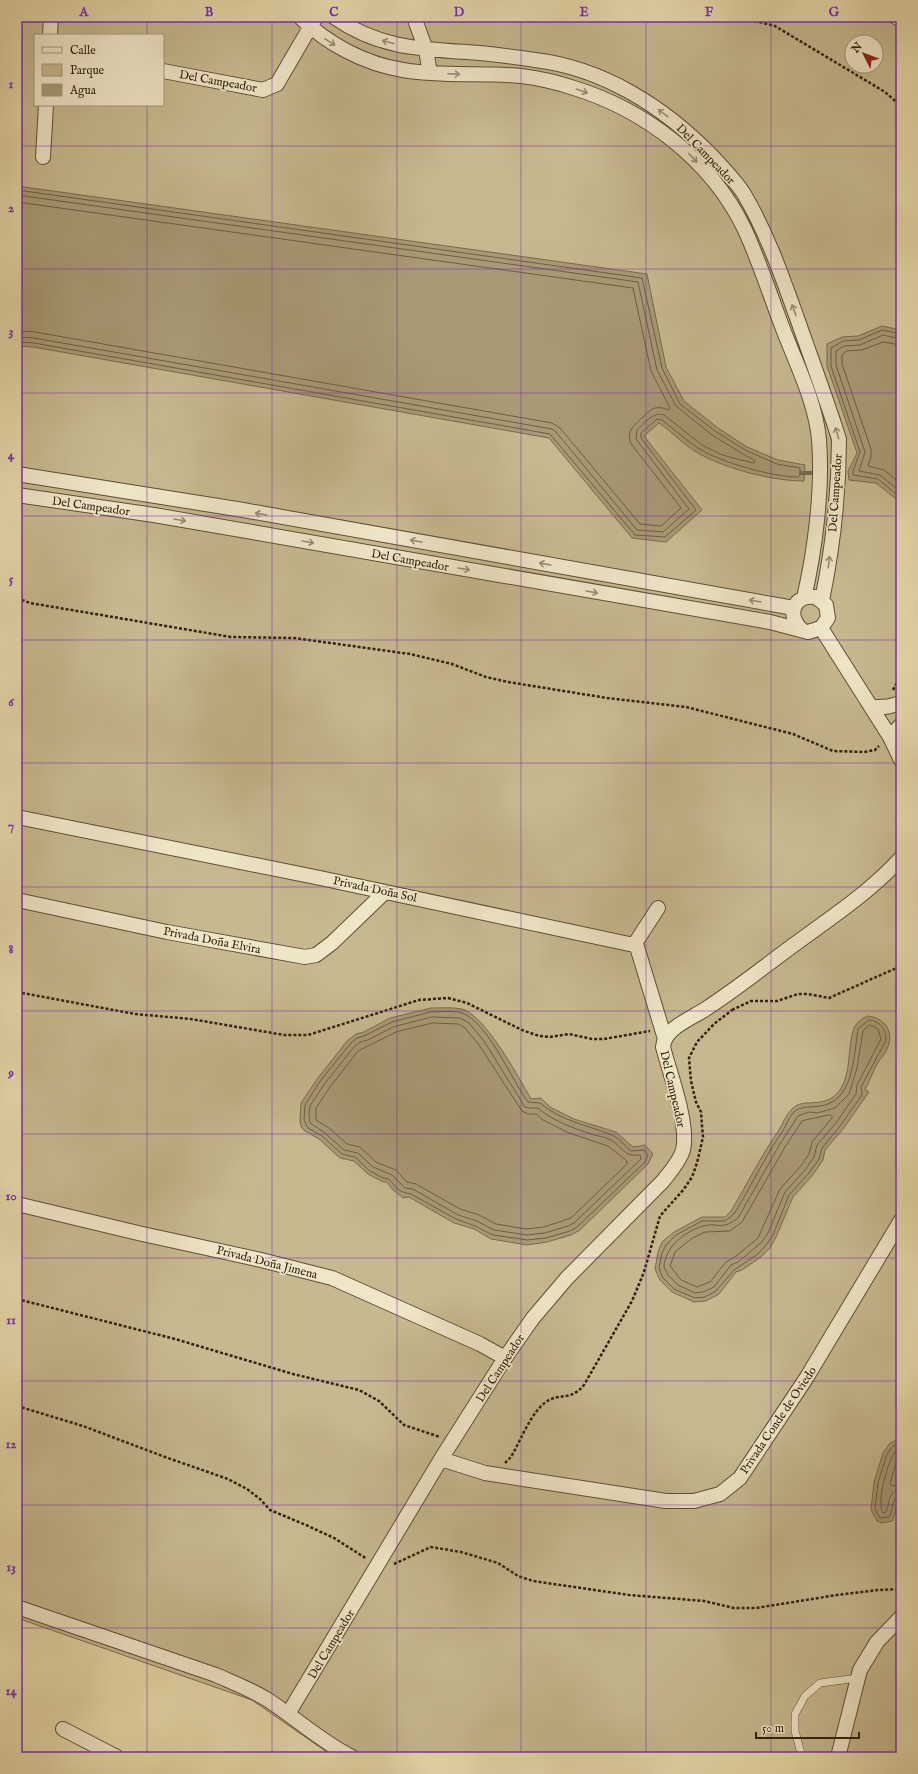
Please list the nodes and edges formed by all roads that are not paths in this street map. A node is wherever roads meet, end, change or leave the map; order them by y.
1 (51, 17) edge
2 (334, 17) edge
3 (414, 17) edge
4 (896, 17) edge
5 (308, 20) edge
6 (901, 20) edge
7 (50, 34) edge
8 (426, 50) junction
9 (164, 71) edge
10 (430, 73) junction
11 (46, 106) edge
12 (678, 124) junction
13 (668, 136) junction
14 (43, 157) dead end
15 (17, 474) edge
16 (17, 495) edge
17 (158, 496) junction
18 (154, 515) junction
19 (362, 531) junction
20 (357, 551) junction
21 (565, 567) junction
22 (562, 586) junction
23 (804, 598) junction
24 (822, 600) junction
25 (794, 608) junction
26 (820, 628) junction
27 (802, 630) junction
28 (901, 702) edge
29 (871, 707) junction
30 (901, 724) edge
31 (886, 732) junction
32 (901, 760) edge
33 (17, 818) edge
34 (901, 858) edge
35 (385, 892) junction
36 (17, 900) edge
37 (658, 908) dead end
38 (634, 945) junction
39 (663, 1033) junction
40 (17, 1204) edge
41 (901, 1220) edge
42 (505, 1358) junction
43 (441, 1459) junction
44 (17, 1607) edge
45 (901, 1617) edge
46 (858, 1678) junction
47 (288, 1714) junction
48 (63, 1729) dead end
49 (116, 1757) edge
50 (352, 1757) edge
51 (802, 1757) edge
52 (838, 1757) edge

1 - 7 street
8 -> 2 street, Del Campeador
3 - 8 street
4 - 6 street
5 - 9 street, Del Campeador
5 -> 10 street, Del Campeador
8 - 10 street
12 -> 8 street, Del Campeador
10 -> 13 street, Del Campeador
11 - 14 street
12 - 13 street
24 -> 12 street, Del Campeador
13 -> 23 street, Del Campeador
15 - 17 street, Del Campeador
16 - 18 street, Del Campeador
17 - 18 street
19 -> 17 street, Del Campeador
18 -> 20 street, Del Campeador
19 - 20 street
21 -> 19 street, Del Campeador
20 -> 22 street, Del Campeador
21 - 22 street
25 -> 21 street, Del Campeador
22 -> 27 street, Del Campeador
23 - 24 street
23 - 25 street
24 - 26 street, Del Campeador
25 - 27 street
26 - 27 street, Del Campeador
26 - 29 street
28 - 29 street
29 - 31 street
30 - 31 street
31 - 32 street
33 - 35 street, Privada Doña Sol
34 - 39 street, Del Campeador
35 - 36 street, Privada Doña Elvira
35 - 38 street, Privada Doña Sol
37 - 38 street
38 - 39 street
39 - 42 street, Del Campeador
40 - 42 street, Privada Doña Jimena
41 - 43 street, Privada Conde de Oviedo
42 - 43 street, Del Campeador
43 - 47 street, Del Campeador
44 - 47 street
45 - 46 street
46 - 51 lane
46 - 52 street
47 - 50 street
48 - 49 street

